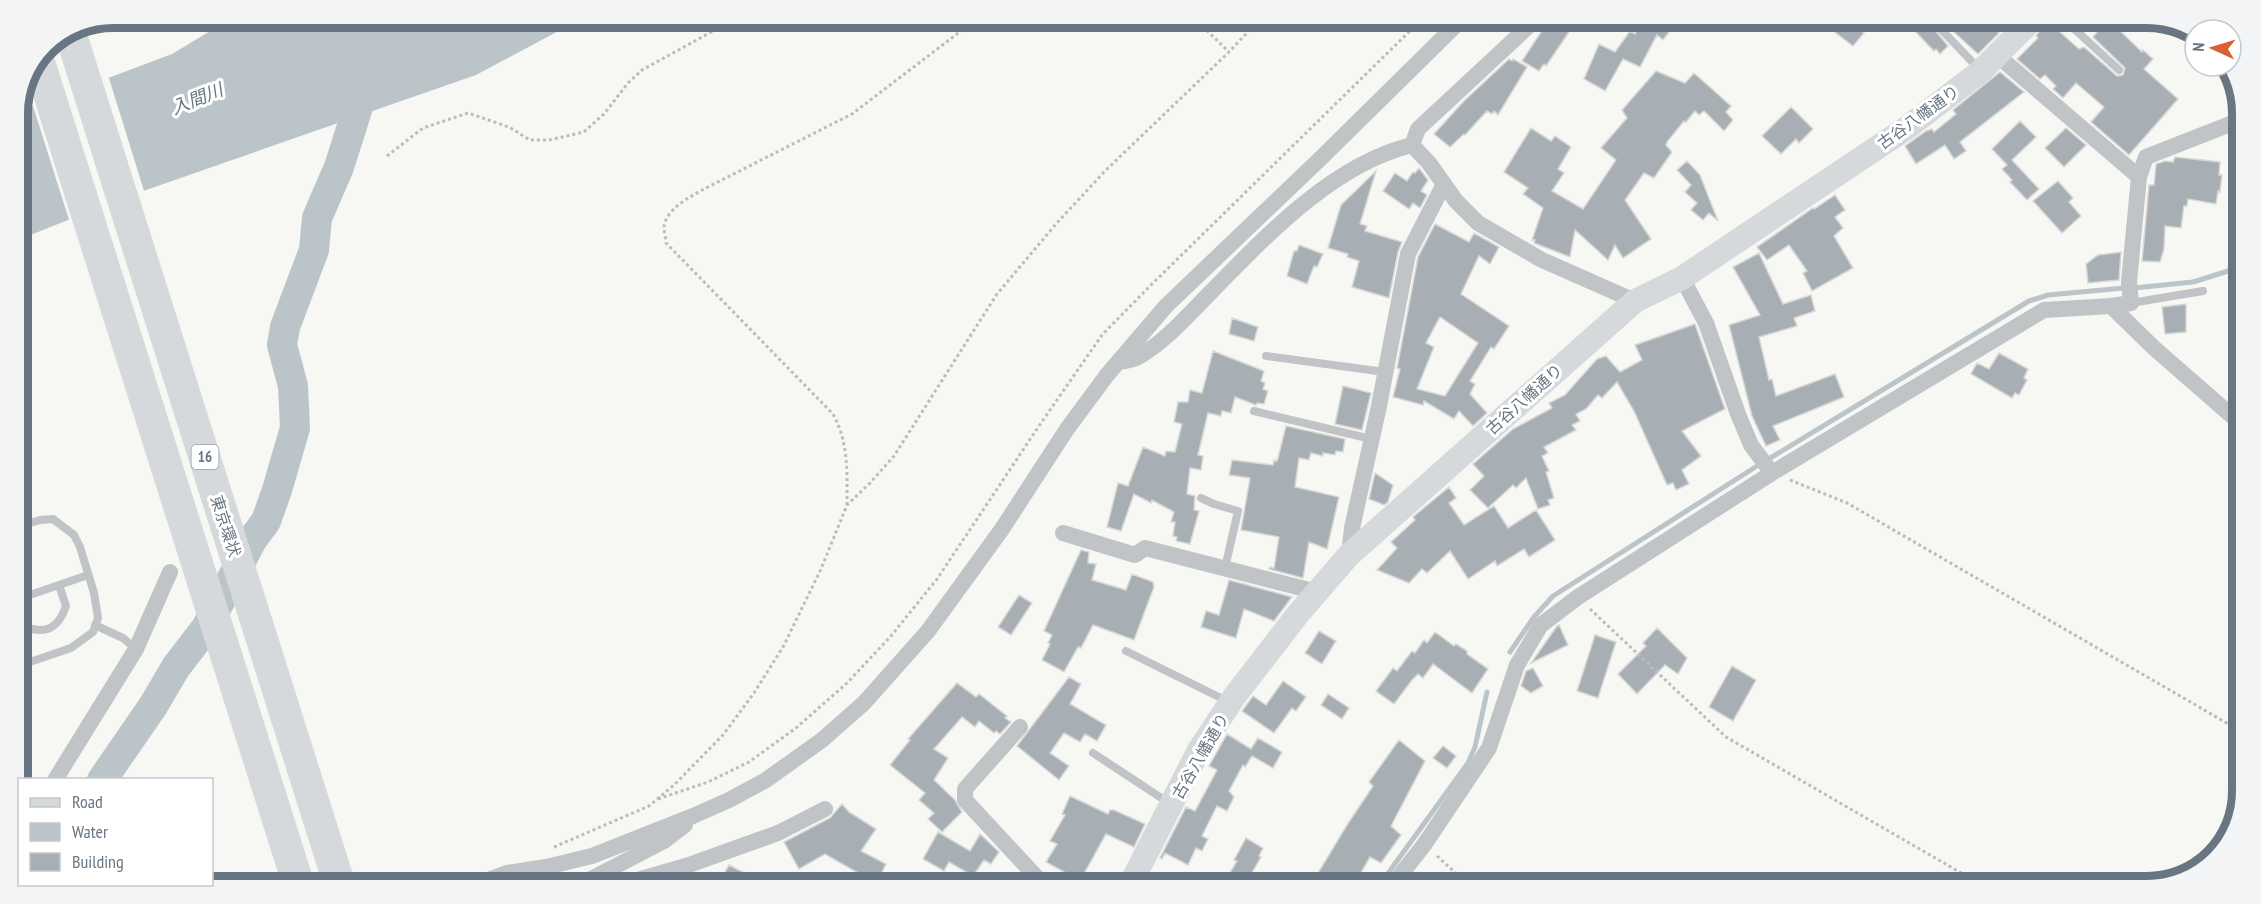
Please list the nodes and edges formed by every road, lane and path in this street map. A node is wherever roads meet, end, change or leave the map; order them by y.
1 (719, 28) edge
2 (965, 28) edge
3 (1204, 28) edge
4 (1251, 28) edge
5 (1413, 28) edge
6 (1453, 28) edge
7 (1527, 28) edge
8 (1941, 28) edge
9 (2024, 28) edge
10 (2073, 28) edge
11 (72, 40) edge
12 (1229, 52) junction
13 (1989, 63) junction
14 (41, 69) edge
15 (2119, 70) dead end
16 (2232, 123) edge
17 (1412, 145) junction
18 (387, 156) dead end
19 (2139, 177) junction
20 (1444, 184) junction
21 (1682, 278) junction
22 (2203, 291) dead end
23 (1635, 301) junction
24 (2131, 303) junction
25 (2111, 306) junction
26 (1266, 356) dead end
27 (1118, 362) junction
28 (1385, 372) junction
29 (1254, 411) dead end
30 (2232, 416) edge
31 (1371, 439) junction
32 (1772, 473) junction
33 (1201, 498) dead end
34 (847, 506) junction
35 (29, 524) edge
36 (1063, 533) dead end
37 (1349, 555) junction
38 (1225, 568) junction
39 (170, 572) dead end
40 (88, 575) junction
41 (59, 585) junction
42 (1317, 592) junction
43 (29, 595) edge
44 (1578, 597) junction
45 (95, 625) junction
46 (29, 627) edge
47 (136, 649) junction
48 (1126, 651) dead end
49 (29, 662) edge
50 (1231, 702) junction
51 (2232, 726) edge
52 (1020, 727) dead end
53 (1093, 753) dead end
54 (56, 778) edge
55 (657, 799) junction
56 (1172, 805) junction
57 (825, 808) dead end
58 (693, 816) junction
59 (1424, 844) junction
60 (553, 847) dead end
61 (296, 876) edge
62 (337, 876) edge
63 (499, 876) edge
64 (597, 876) edge
65 (651, 876) edge
66 (1035, 876) edge
67 (1134, 876) edge
68 (1399, 876) edge
69 (1459, 876) edge
70 (1966, 876) edge

1 - 18 path
2 - 34 path
3 - 12 path
4 - 12 path
5 - 55 path
6 - 27 street
7 - 17 street
8 - 13 lane
9 - 13 street, 古谷八幡通り
10 - 15 lane
11 - 62 highway, 東京環状 / 16
12 - 34 path
13 - 19 street
13 - 21 street, 古谷八幡通り
14 - 61 highway, 16
16 - 19 street
17 - 20 street
17 - 27 street
19 - 24 street
20 - 23 street
20 - 28 street
21 - 23 street, 古谷八幡通り
21 - 32 street
22 - 24 lane
23 - 37 street, 古谷八幡通り
24 - 25 street
25 - 30 street
25 - 32 street
26 - 28 lane
27 - 58 street
28 - 31 street
29 - 31 lane
31 - 37 street
32 - 44 street
32 - 51 path
33 - 38 lane
34 - 55 path
35 - 40 lane
36 - 38 street
37 - 42 street, 古谷八幡通り
38 - 42 street
39 - 47 street
40 - 41 lane
40 - 45 lane
41 - 43 lane
41 - 46 lane
42 - 50 street, 古谷八幡通り
44 - 59 street
44 - 70 path
45 - 47 lane
45 - 49 lane
47 - 54 street
48 - 50 lane
50 - 56 street, 古谷八幡通り
52 - 66 street
53 - 56 lane
55 - 60 path
56 - 67 street, 古谷八幡通り
57 - 65 street
58 - 63 street
58 - 64 street
59 - 68 street
59 - 69 path

